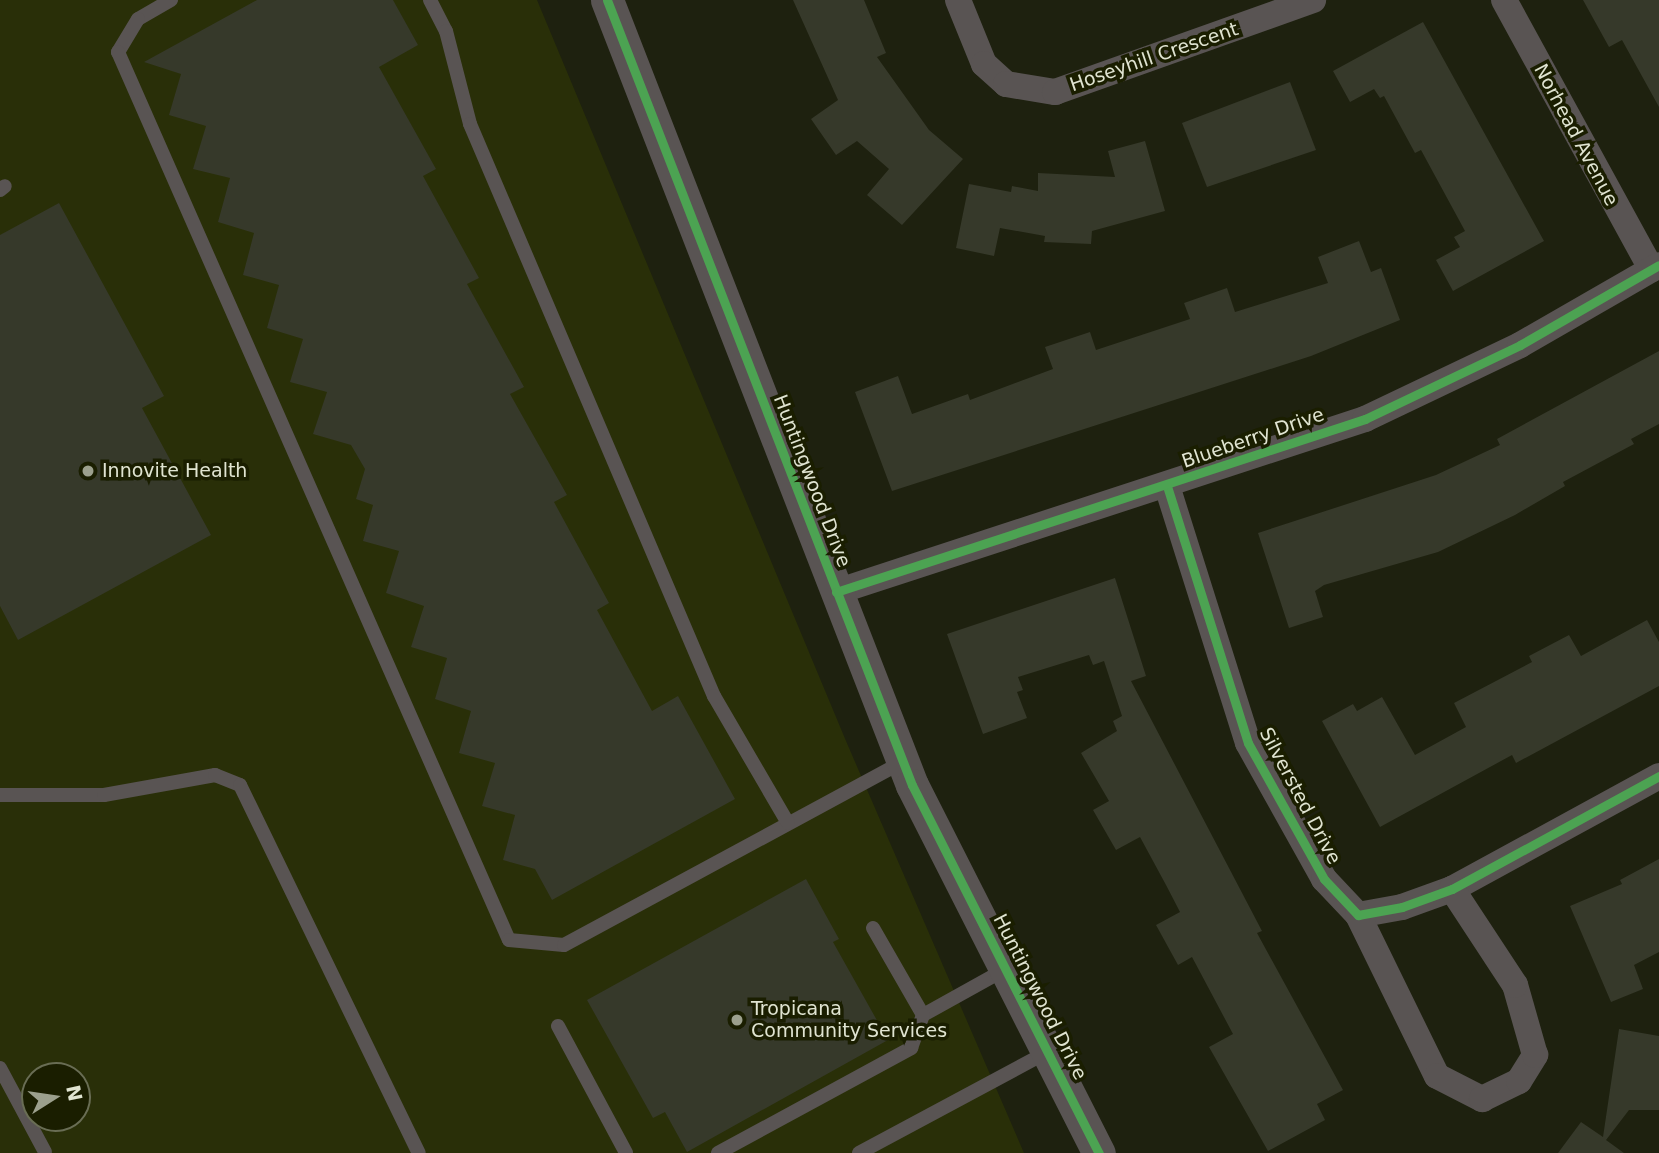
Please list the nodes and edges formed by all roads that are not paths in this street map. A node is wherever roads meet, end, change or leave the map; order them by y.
1 (171, 0) edge
2 (430, 0) edge
3 (607, 0) edge
4 (958, 0) edge
5 (1313, 0) edge
6 (1504, 0) edge
7 (1655, 267) edge
8 (1167, 486) junction
9 (836, 592) junction
10 (903, 762) junction
11 (1659, 776) edge
12 (0, 795) edge
13 (789, 823) junction
14 (1452, 889) junction
15 (1358, 915) junction
16 (873, 928) dead end
17 (1006, 969) junction
18 (923, 1015) junction
19 (558, 1026) dead end
20 (1049, 1051) junction
21 (0, 1068) edge
22 (45, 1152) edge
23 (419, 1153) edge
24 (626, 1153) edge
25 (718, 1153) edge
26 (859, 1153) edge
27 (1098, 1153) edge

1 - 13 lane
2 - 13 lane
3 - 9 street, Huntingwood Drive
4 - 5 street, Hoseyhill Crescent
6 - 7 street, Norhead Avenue
7 - 8 street, Blueberry Drive
8 - 9 street, Blueberry Drive
8 - 15 street, Silversted Drive
9 - 10 street, Huntingwood Drive
10 - 13 lane
10 - 17 street, Huntingwood Drive
11 - 14 street
12 - 23 lane
14 - 15 street
14 - 15 street, Silversted Drive
16 - 18 lane
17 - 18 lane
17 - 20 street, Huntingwood Drive
18 - 25 lane
19 - 24 lane
20 - 26 lane
20 - 27 street, Huntingwood Drive
21 - 22 lane

